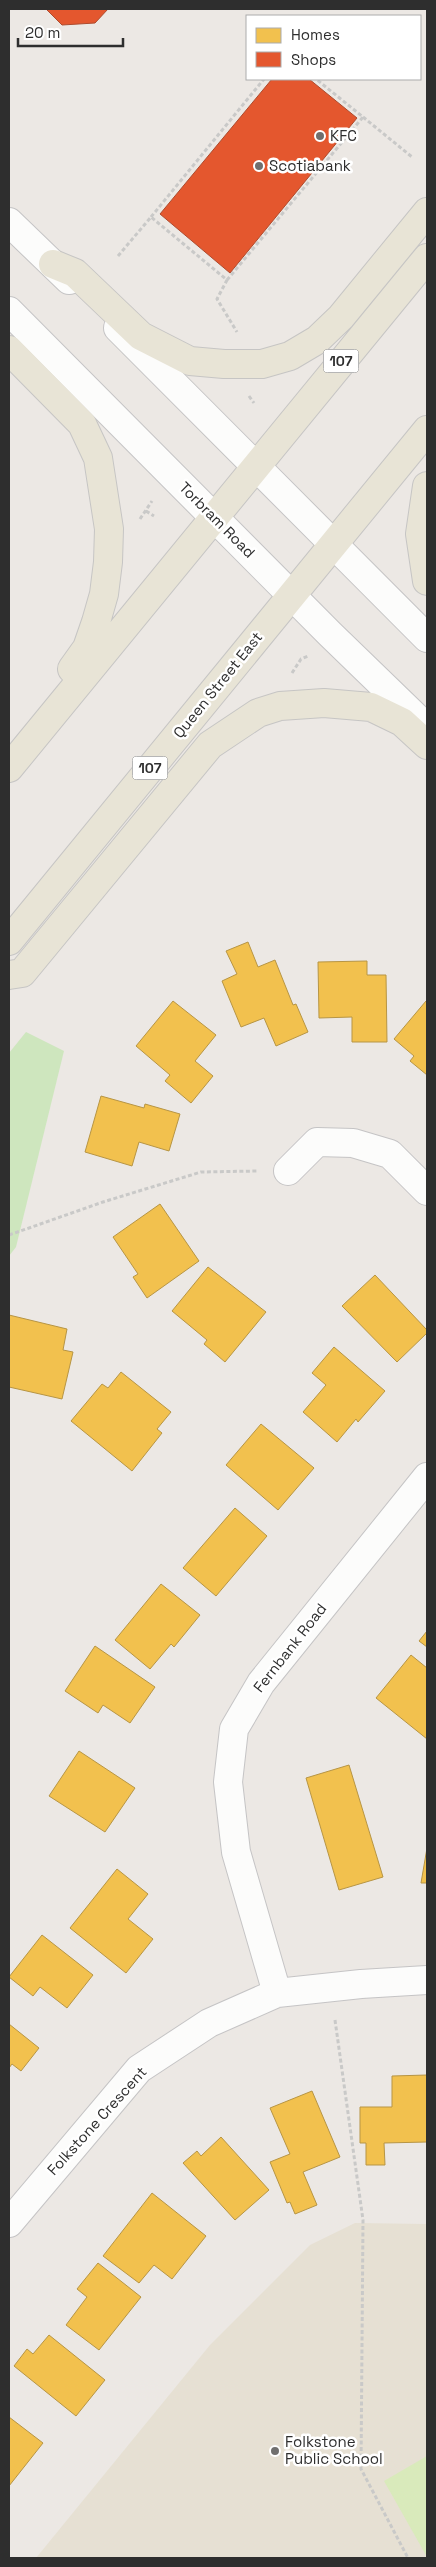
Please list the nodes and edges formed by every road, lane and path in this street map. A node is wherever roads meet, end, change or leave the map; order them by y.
1 (263, 80) edge
2 (317, 80) edge
3 (363, 117) junction
4 (412, 157) dead end
5 (427, 212) edge
6 (151, 217) junction
7 (9, 222) edge
8 (118, 256) dead end
9 (427, 258) edge
10 (53, 264) junction
11 (227, 280) junction
12 (9, 311) edge
13 (240, 337) dead end
14 (9, 350) edge
15 (427, 430) edge
16 (256, 465) junction
17 (427, 486) edge
18 (156, 494) dead end
19 (146, 511) junction
20 (154, 516) dead end
21 (214, 517) junction
22 (137, 524) dead end
23 (334, 544) junction
24 (427, 581) edge
25 (292, 595) junction
26 (427, 638) edge
27 (301, 660) dead end
28 (287, 679) dead end
29 (427, 728) edge
30 (427, 745) edge
31 (9, 756) edge
32 (9, 768) edge
33 (9, 941) edge
34 (9, 975) edge
35 (288, 1171) joint
36 (427, 1191) edge
37 (9, 1235) edge
38 (427, 1477) edge
39 (427, 1980) edge
40 (330, 1987) junction
41 (277, 1993) junction
42 (9, 2223) edge
43 (408, 2558) edge

1 - 6 path
2 - 3 path
3 - 4 path
3 - 11 path
5 - 10 main road
6 - 8 path
6 - 11 path
7 - 10 street
9 - 16 main road, 107
10 - 16 street
11 - 13 path
12 - 21 street, Torbram Road
14 - 31 main road
15 - 23 main road, Queen Street East / 107
16 - 21 main road, 107
16 - 23 street
17 - 24 main road
18 - 19 path
19 - 20 path
19 - 22 path
21 - 25 street, Torbram Road
21 - 32 main road, 107
23 - 25 main road, Queen Street East / 107
23 - 26 street
25 - 29 street, Torbram Road
25 - 33 main road, Queen Street East / 107
27 - 28 path
30 - 34 main road
35 - 36 street
35 - 37 path
38 - 41 street, Fernbank Road
39 - 40 street, Folkstone Crescent
40 - 41 street, Folkstone Crescent
40 - 43 path
41 - 42 street, Folkstone Crescent

